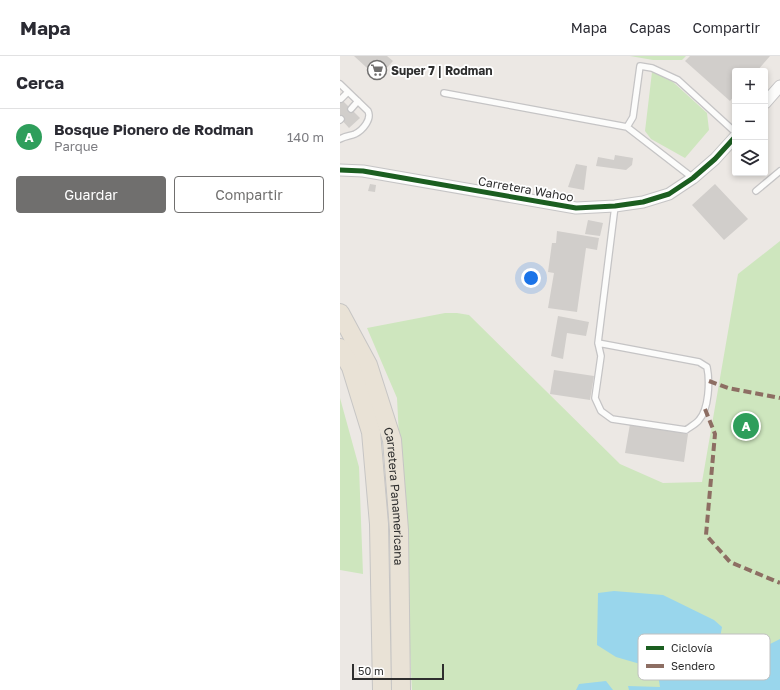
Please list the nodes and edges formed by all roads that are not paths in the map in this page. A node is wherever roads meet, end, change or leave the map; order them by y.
1 (340, 84) edge
2 (780, 86) edge
3 (348, 92) junction
4 (444, 93) dead end
5 (341, 99) dead end
6 (768, 100) edge
7 (358, 101) junction
8 (351, 109) dead end
9 (627, 127) junction
10 (732, 129) edge
11 (342, 135) edge
12 (732, 140) edge
13 (340, 170) edge
14 (780, 171) edge
15 (692, 178) junction
16 (756, 191) dead end
17 (615, 206) junction
18 (340, 313) edge
19 (598, 343) junction
20 (340, 348) edge
21 (382, 690) edge
22 (401, 690) edge

1 - 3 lane
2 - 6 street
3 - 5 lane
3 - 7 lane
4 - 9 lane
7 - 8 lane
7 - 11 lane
9 - 10 lane
9 - 15 lane
12 - 15 street, Carretera Wahoo
13 - 17 street, Carretera Wahoo
14 - 16 lane
15 - 17 street, Carretera Wahoo
17 - 19 lane
18 - 22 highway, Carretera Panamericana
19 - 19 lane
20 - 21 highway, Carretera Panamericana

